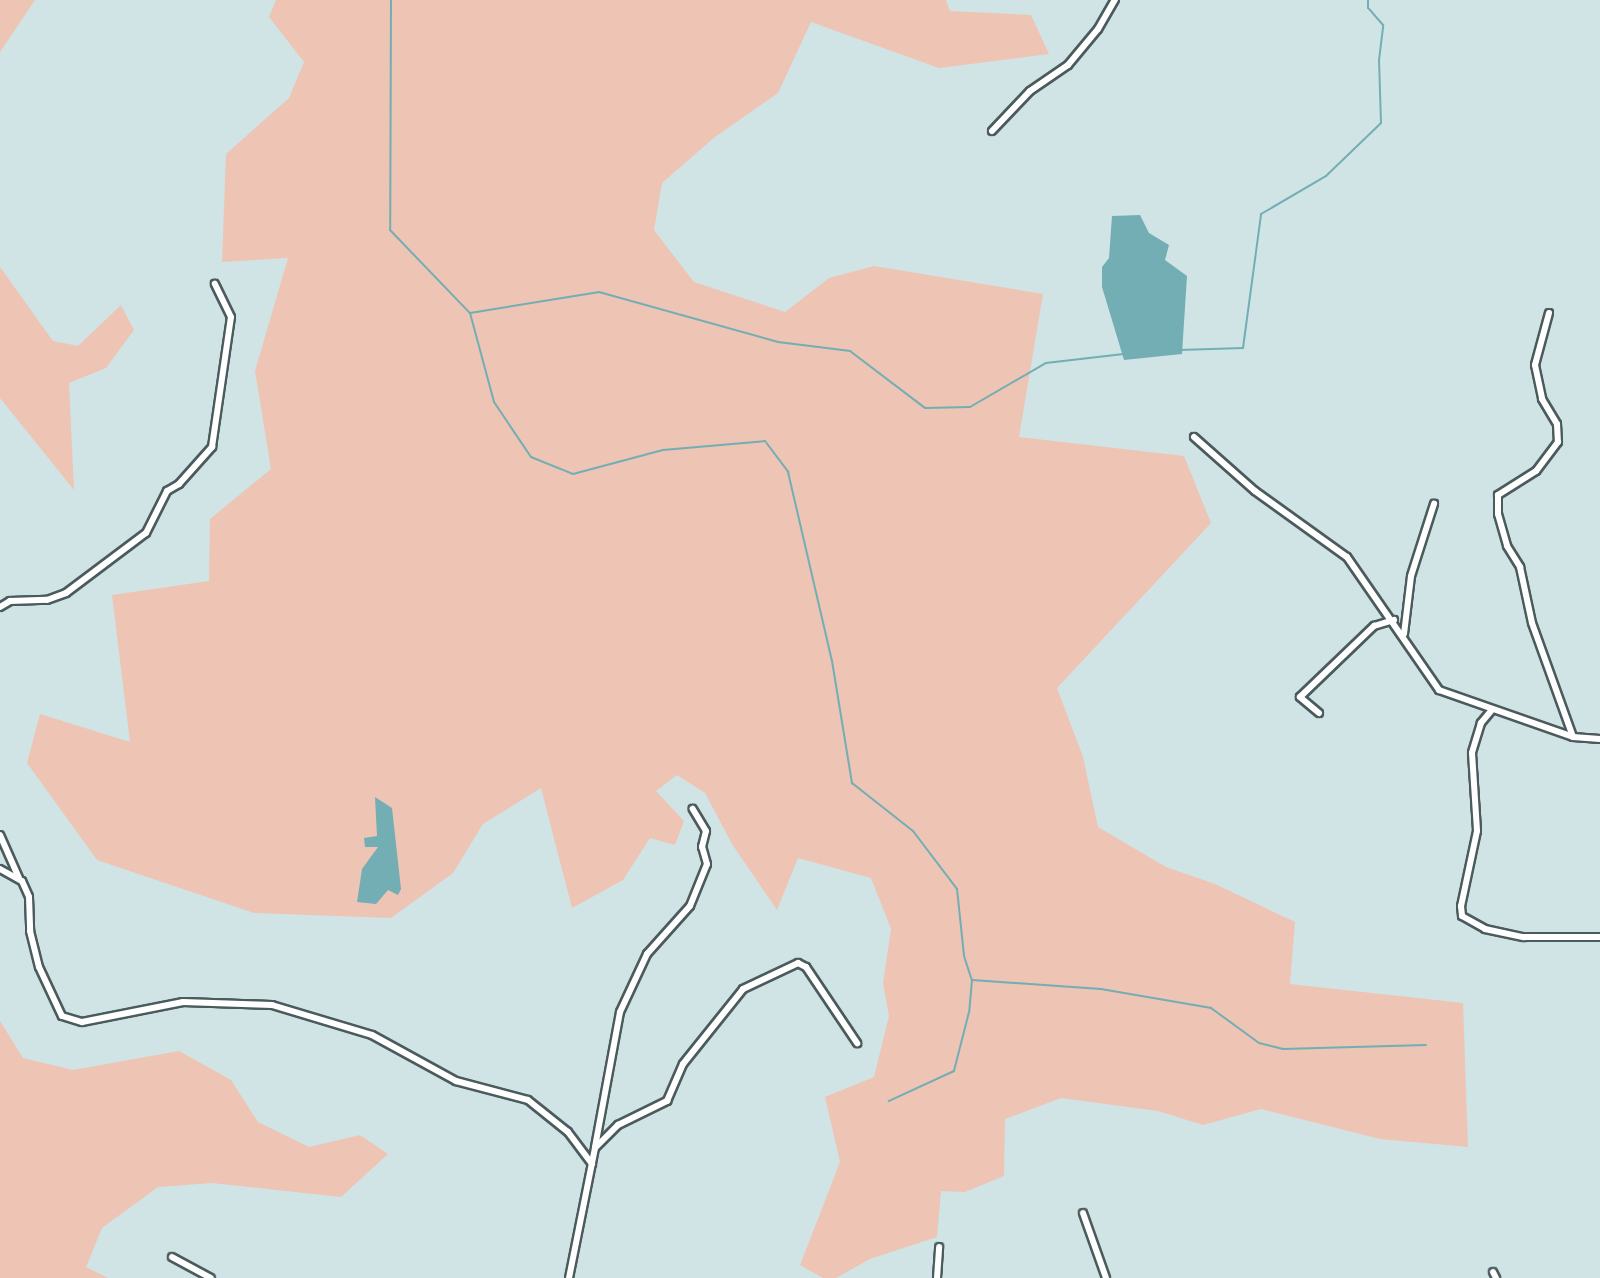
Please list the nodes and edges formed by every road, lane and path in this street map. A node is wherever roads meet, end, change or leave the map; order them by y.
1 (1115, 0) edge
2 (992, 130) dead end
3 (215, 284) dead end
4 (1549, 313) dead end
5 (1194, 437) dead end
6 (1434, 504) dead end
7 (0, 607) edge
8 (1394, 620) junction
9 (1404, 634) junction
10 (1491, 711) junction
11 (1319, 713) dead end
12 (1573, 736) junction
13 (1600, 739) edge
14 (693, 809) dead end
15 (0, 835) edge
16 (0, 869) edge
17 (19, 878) junction
18 (1600, 937) edge
19 (857, 1043) dead end
20 (595, 1148) junction
21 (592, 1164) junction
22 (1083, 1213) dead end
23 (939, 1247) dead end
24 (172, 1257) dead end
25 (211, 1278) edge
26 (569, 1278) edge
27 (937, 1278) edge
28 (1106, 1278) edge

1 - 2 street
3 - 7 street
4 - 12 street
5 - 8 street
6 - 9 street
8 - 9 street
8 - 11 street
9 - 10 street
10 - 12 street
10 - 18 street
12 - 13 street
14 - 20 street
15 - 17 street
16 - 17 street
17 - 21 street
19 - 20 street
20 - 21 street
21 - 26 street
22 - 28 street
23 - 27 street
24 - 25 street

